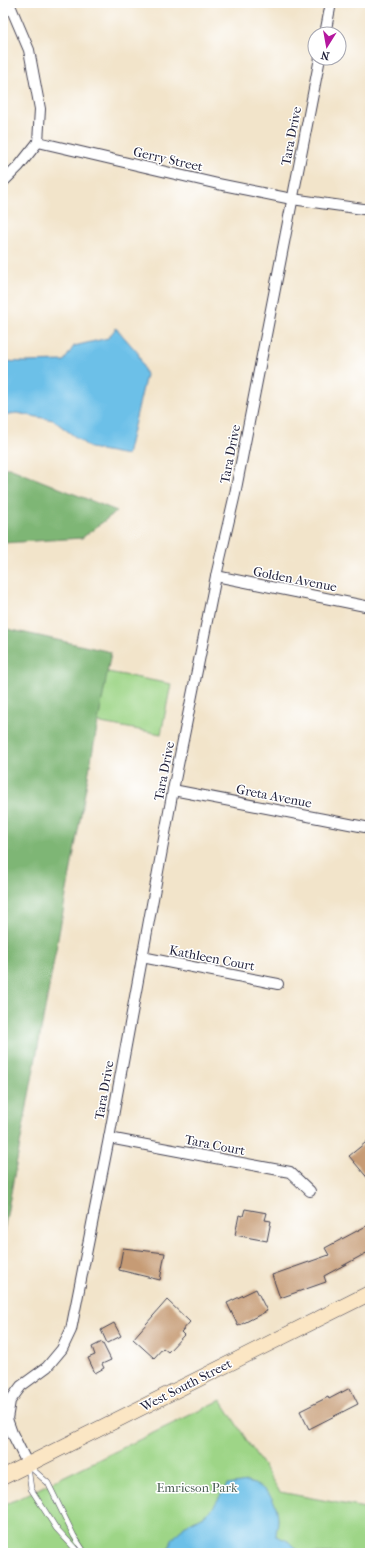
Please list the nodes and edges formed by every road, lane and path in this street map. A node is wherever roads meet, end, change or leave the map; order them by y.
1 (9, 3) edge
2 (331, 3) edge
3 (327, 26) edge
4 (318, 66) edge
5 (38, 142) junction
6 (3, 182) edge
7 (292, 199) junction
8 (370, 210) edge
9 (216, 576) junction
10 (370, 607) edge
11 (173, 790) junction
12 (370, 828) edge
13 (142, 957) junction
14 (278, 984) dead end
15 (109, 1138) junction
16 (310, 1191) dead end
17 (370, 1293) edge
18 (28, 1464) junction
19 (3, 1477) edge
20 (79, 1553) edge
21 (85, 1553) edge

1 - 5 street
2 - 3 street
4 - 7 street, Tara Drive
5 - 6 street
5 - 7 street, Gerry Street
7 - 8 street, Gerry Street
7 - 9 street, Tara Drive
9 - 10 street, Golden Avenue
9 - 11 street, Tara Drive
11 - 12 street, Greta Avenue
11 - 13 street, Tara Drive
13 - 14 street, Kathleen Court
13 - 15 street, Tara Drive
15 - 16 street, Tara Court
15 - 18 street, Tara Drive
17 - 18 street, West South Street
18 - 19 street, West South Street
18 - 20 lane
18 - 21 lane

